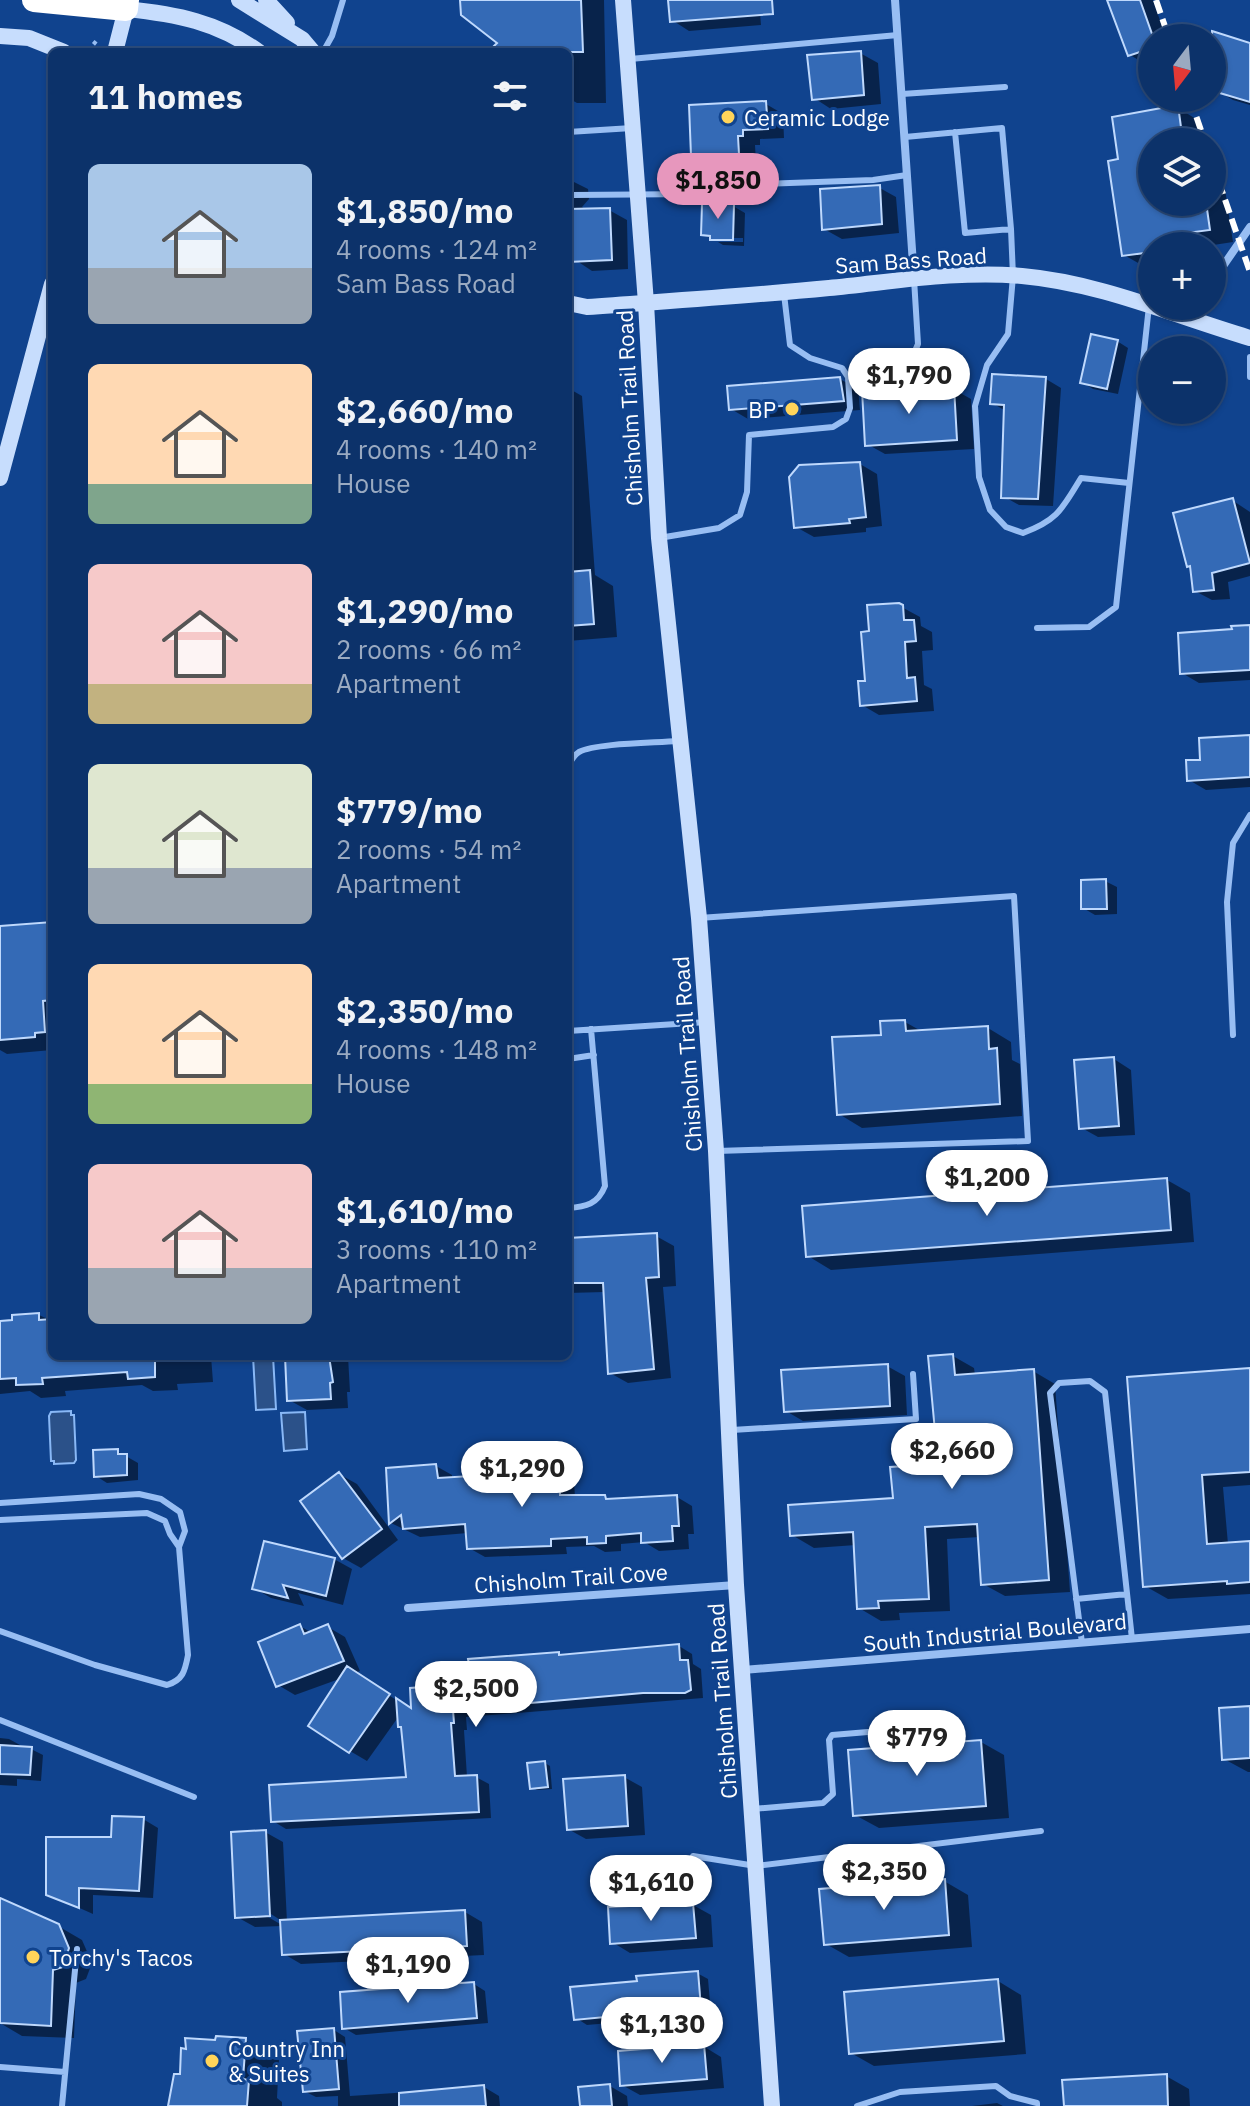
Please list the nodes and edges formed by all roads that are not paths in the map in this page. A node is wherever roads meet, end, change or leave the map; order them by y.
1 (34, 0) edge
2 (239, 0) edge
3 (266, 0) edge
4 (343, 0) edge
5 (623, 0) edge
6 (895, 0) edge
7 (126, 4) edge
8 (898, 35) junction
9 (0, 36) edge
10 (307, 45) edge
11 (54, 48) edge
12 (116, 48) edge
13 (252, 48) edge
14 (325, 48) edge
15 (627, 60) junction
16 (1005, 87) dead end
17 (902, 94) junction
18 (632, 128) junction
19 (572, 132) edge
20 (955, 132) junction
21 (905, 137) junction
22 (907, 175) junction
23 (635, 194) junction
24 (572, 195) dead end
25 (1250, 227) edge
26 (1011, 229) junction
27 (1226, 262) edge
28 (1013, 276) junction
29 (914, 279) junction
30 (784, 292) junction
31 (48, 299) edge
32 (1138, 302) edge
33 (646, 303) junction
34 (572, 304) edge
35 (1147, 320) edge
36 (1200, 320) edge
37 (1250, 338) edge
38 (1250, 357) edge
39 (859, 358) dead end
40 (1250, 377) edge
41 (0, 478) edge
42 (1129, 483) junction
43 (659, 538) junction
44 (1037, 628) dead end
45 (680, 740) junction
46 (572, 759) edge
47 (1250, 815) edge
48 (699, 918) junction
49 (707, 1022) junction
50 (591, 1029) junction
51 (572, 1031) edge
52 (1233, 1035) dead end
53 (594, 1055) junction
54 (572, 1058) edge
55 (716, 1151) junction
56 (572, 1208) edge
57 (913, 1374) dead end
58 (727, 1431) junction
59 (0, 1503) edge
60 (0, 1520) edge
61 (179, 1547) junction
62 (736, 1585) junction
63 (1127, 1594) junction
64 (1076, 1599) junction
65 (408, 1608) dead end
66 (1250, 1629) edge
67 (0, 1631) edge
68 (1132, 1639) junction
69 (1082, 1643) junction
70 (743, 1670) junction
71 (0, 1720) edge
72 (916, 1728) dead end
73 (194, 1797) dead end
74 (752, 1809) junction
75 (1041, 1831) dead end
76 (693, 1856) dead end
77 (756, 1866) junction
78 (77, 1949) dead end
79 (0, 2067) edge
80 (65, 2072) junction
81 (62, 2106) edge
82 (772, 2106) edge
83 (857, 2106) edge
84 (1037, 2106) edge

1 - 7 highway
2 - 10 street
3 - 10 street
4 - 14 lane
5 - 15 street, Chisholm Trail Road
6 - 8 street
7 - 12 street
7 - 13 street
8 - 15 lane
8 - 17 street
9 - 11 street
15 - 18 street, Chisholm Trail Road
16 - 17 lane
17 - 21 street
18 - 19 lane
18 - 23 street, Chisholm Trail Road
20 - 21 lane
20 - 26 lane
20 - 26 lane
21 - 22 street
22 - 23 lane
22 - 29 street
23 - 24 lane
23 - 33 street, Chisholm Trail Road
25 - 27 street
26 - 28 lane
28 - 29 street, Sam Bass Road
28 - 32 street, Sam Bass Road
28 - 42 lane
29 - 30 street, Sam Bass Road
29 - 39 lane
30 - 33 street, Sam Bass Road
30 - 43 lane
31 - 41 street
33 - 34 street, Sam Bass Road
33 - 43 street, Chisholm Trail Road
35 - 42 lane
36 - 37 street, Sam Bass Road
38 - 40 lane
42 - 44 lane
43 - 45 street, Chisholm Trail Road
45 - 46 lane
45 - 48 street, Chisholm Trail Road
47 - 52 lane
48 - 49 street, Chisholm Trail Road
48 - 55 lane
49 - 50 lane
49 - 55 street, Chisholm Trail Road
50 - 51 lane
50 - 53 lane
53 - 54 lane
53 - 56 lane
55 - 58 street, Chisholm Trail Road
57 - 58 lane
58 - 62 street, Chisholm Trail Road
59 - 61 lane
60 - 61 lane
61 - 67 lane
62 - 65 street, Chisholm Trail Cove
62 - 70 street, Chisholm Trail Road
63 - 64 lane
63 - 64 lane
63 - 68 lane
64 - 69 lane
66 - 68 street, South Industrial Boulevard
68 - 69 street, South Industrial Boulevard
69 - 70 street, South Industrial Boulevard
70 - 74 street, Chisholm Trail Road
71 - 73 lane
72 - 74 lane
74 - 77 street, Chisholm Trail Road
75 - 77 lane
76 - 77 lane
77 - 82 street, Chisholm Trail Road
78 - 80 lane
79 - 80 lane
80 - 81 lane
83 - 84 lane

